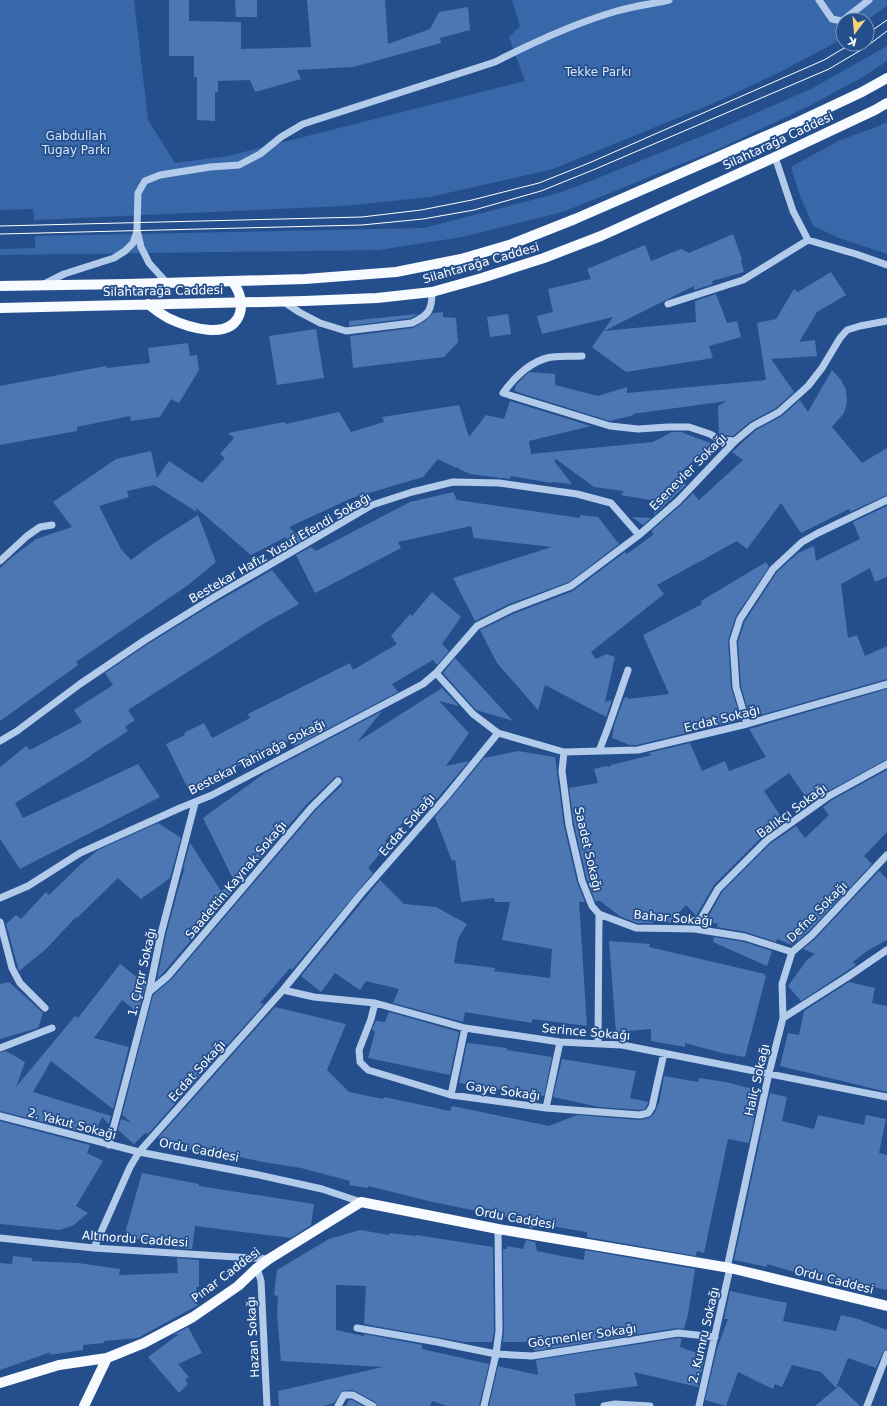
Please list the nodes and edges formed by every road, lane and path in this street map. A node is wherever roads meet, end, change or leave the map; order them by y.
1 (669, 0) edge
2 (819, 0) edge
3 (869, 0) edge
4 (887, 78) edge
5 (887, 103) edge
6 (775, 157) junction
7 (137, 230) junction
8 (808, 240) junction
9 (887, 265) edge
10 (232, 281) junction
11 (167, 283) junction
12 (43, 285) junction
13 (0, 286) edge
14 (432, 292) junction
15 (241, 302) junction
16 (284, 302) junction
17 (148, 304) junction
18 (668, 304) dead end
19 (0, 308) edge
20 (887, 321) edge
21 (582, 356) dead end
22 (734, 441) junction
23 (887, 500) edge
24 (52, 525) dead end
25 (639, 535) junction
26 (0, 562) edge
27 (628, 670) dead end
28 (436, 673) junction
29 (887, 684) edge
30 (747, 724) junction
31 (498, 733) junction
32 (0, 741) edge
33 (599, 751) junction
34 (564, 752) junction
35 (887, 764) edge
36 (338, 781) dead end
37 (195, 803) junction
38 (887, 855) edge
39 (0, 898) edge
40 (599, 914) junction
41 (0, 922) edge
42 (695, 929) junction
43 (887, 950) edge
44 (792, 952) junction
45 (283, 990) junction
46 (149, 992) junction
47 (375, 1003) junction
48 (45, 1008) dead end
49 (783, 1018) junction
50 (52, 1028) dead end
51 (465, 1028) junction
52 (560, 1042) junction
53 (598, 1044) junction
54 (0, 1048) edge
55 (664, 1053) junction
56 (770, 1073) junction
57 (451, 1095) junction
58 (887, 1097) edge
59 (546, 1108) junction
60 (0, 1116) edge
61 (109, 1145) junction
62 (139, 1152) junction
63 (361, 1202) junction
64 (498, 1229) junction
65 (0, 1238) edge
66 (94, 1248) junction
67 (269, 1259) junction
68 (257, 1268) junction
69 (728, 1268) junction
70 (887, 1306) edge
71 (357, 1328) dead end
72 (715, 1337) junction
73 (496, 1354) junction
74 (887, 1354) edge
75 (107, 1358) junction
76 (0, 1383) edge
77 (84, 1406) edge
78 (267, 1406) edge
79 (338, 1406) edge
80 (373, 1406) edge
81 (484, 1406) edge
82 (604, 1406) edge
83 (650, 1406) edge
84 (699, 1406) edge
85 (866, 1406) edge

1 - 7 street
2 - 3 street
4 - 10 main road, Silahtarağa Caddesi
5 - 6 main road, Silahtarağa Caddesi
6 - 8 street
6 - 14 main road, Silahtarağa Caddesi
7 - 11 street
7 - 12 street
8 - 9 street
8 - 18 street
10 - 11 main road, Silahtarağa Caddesi
10 - 15 main road
11 - 12 main road, Silahtarağa Caddesi
12 - 13 main road, Silahtarağa Caddesi
14 - 16 main road, Silahtarağa Caddesi
14 - 16 street
15 - 16 main road, Silahtarağa Caddesi
15 - 17 main road, Silahtarağa Caddesi
15 - 17 main road
17 - 19 main road, Silahtarağa Caddesi
20 - 22 street, Esenevler Sokağı
21 - 22 street
22 - 25 street, Esenevler Sokağı
23 - 30 street
24 - 26 street
25 - 28 street, Esenevler Sokağı
25 - 32 street, Bestekar Hafız Yusuf Efendi Sokağı
27 - 33 street
28 - 31 street
28 - 37 street, Bestekar Tahirağa Sokağı
29 - 30 street, Ecdat Sokağı
30 - 33 street, Ecdat Sokağı
31 - 34 street, Ecdat Sokağı
31 - 45 street, Ecdat Sokağı
33 - 34 street, Ecdat Sokağı
34 - 40 street, Saadet Sokağı
35 - 42 street, Balıkçı Sokağı
36 - 46 street, Saadettin Kaynak Sokağı
37 - 39 street, Bestekar Tahirağa Sokağı
37 - 46 street, 1. Çırçır Sokağı
38 - 44 street, Defne Sokağı
40 - 42 street, Bahar Sokağı
40 - 53 street
41 - 48 street
42 - 44 street, Bahar Sokağı
43 - 49 street
44 - 49 street, Defne Sokağı
45 - 47 street, Serince Sokağı
45 - 62 street, Ecdat Sokağı
46 - 61 street, 1. Çırçır Sokağı
47 - 51 street, Serince Sokağı
47 - 57 street, Gaye Sokağı
49 - 56 street, Haliç Sokağı
50 - 54 street
51 - 52 street, Serince Sokağı
51 - 57 street
52 - 53 street, Serince Sokağı
52 - 59 street
53 - 55 street, Serince Sokağı
55 - 56 street, Serince Sokağı
55 - 59 street, Gaye Sokağı
56 - 58 street, Serince Sokağı
56 - 69 street, Haliç Sokağı
57 - 59 street, Gaye Sokağı
60 - 61 street, 2. Yakut Sokağı
61 - 62 street, 2. Yakut Sokağı
62 - 63 street, Ordu Caddesi
62 - 66 street, Ecdat Sokağı
63 - 64 main road, Ordu Caddesi
63 - 67 main road, Pınar Caddesi
64 - 69 main road, Ordu Caddesi
64 - 73 street
65 - 66 street, Altınordu Caddesi
66 - 67 street, Altınordu Caddesi
67 - 68 main road, Pınar Caddesi
68 - 75 main road, Pınar Caddesi
68 - 78 street, Hazan Sokağı
69 - 70 main road, Ordu Caddesi
69 - 72 street, 2. Kumru Sokağı
71 - 73 street, Göçmenler Sokağı
72 - 73 street, Göçmenler Sokağı
72 - 84 street, 2. Kumru Sokağı
73 - 81 street
74 - 85 street
75 - 76 main road, Pınar Caddesi
75 - 77 main road
79 - 80 street
82 - 83 street

